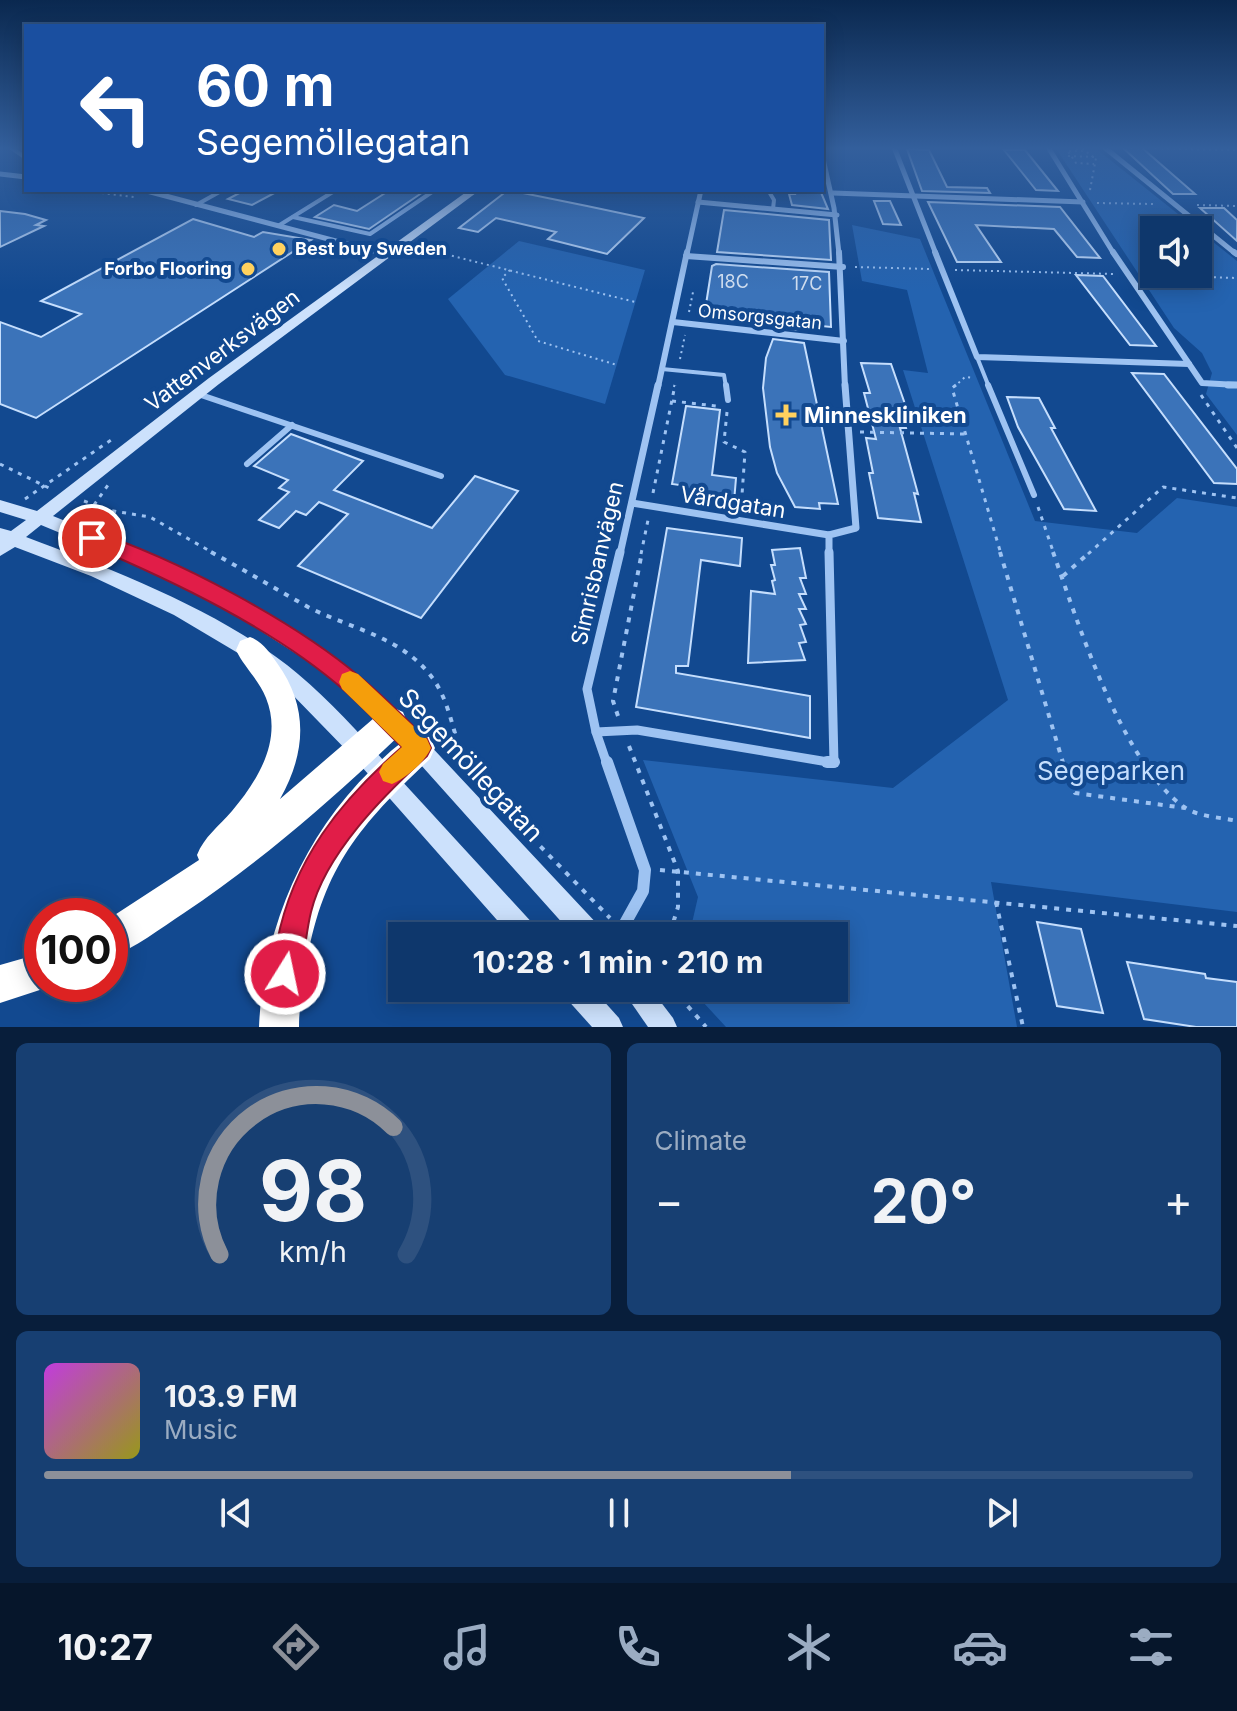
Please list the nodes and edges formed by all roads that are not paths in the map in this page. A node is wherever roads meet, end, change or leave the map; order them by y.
1 (160, 195) edge
2 (214, 195) edge
3 (328, 195) edge
4 (428, 195) edge
5 (468, 195) edge
6 (700, 195) edge
7 (771, 195) edge
8 (833, 195) edge
9 (884, 195) edge
10 (1081, 195) edge
11 (1164, 195) edge
12 (912, 196) junction
13 (698, 202) junction
14 (1086, 202) junction
15 (196, 205) junction
16 (773, 209) junction
17 (837, 215) junction
18 (293, 217) junction
19 (278, 226) junction
20 (387, 254) junction
21 (1237, 254) edge
22 (686, 256) junction
23 (843, 267) junction
24 (673, 322) junction
25 (844, 341) junction
26 (977, 357) junction
27 (1189, 364) junction
28 (662, 369) junction
29 (1237, 385) edge
30 (198, 394) junction
31 (728, 400) dead end
32 (292, 425) junction
33 (247, 464) dead end
34 (441, 476) dead end
35 (1034, 495) road end
36 (632, 503) junction
37 (0, 506) edge
38 (40, 518) junction
39 (829, 535) junction
40 (4, 541) edge
41 (250, 650) junction
42 (392, 722) junction
43 (596, 732) junction
44 (419, 748) junction
45 (361, 751) junction
46 (384, 779) junction
47 (151, 914) junction
48 (514, 922) edge
49 (578, 922) edge
50 (626, 922) edge
51 (128, 928) edge
52 (24, 977) edge
53 (0, 984) edge
54 (588, 1002) edge
55 (645, 1002) edge
56 (279, 1027) edge
57 (610, 1027) edge
58 (664, 1027) edge

1 - 15 street
2 - 15 lane
3 - 18 lane
4 - 18 lane
5 - 20 street, Vattenverksvägen
6 - 13 street, Simrisbanvägen
7 - 16 lane
8 - 17 street
9 - 12 street
10 - 14 street
11 - 21 street
12 - 14 street
12 - 26 street
13 - 16 street
13 - 22 street, Simrisbanvägen
14 - 27 street
15 - 19 street
16 - 17 street
17 - 23 street
18 - 19 lane
19 - 20 street
20 - 30 street, Vattenverksvägen
22 - 23 street
22 - 24 street, Simrisbanvägen
23 - 25 street
24 - 25 street, Omsorgsgatan
24 - 28 street, Simrisbanvägen
25 - 39 street
26 - 27 street
26 - 35 lane
27 - 29 street
28 - 31 lane
28 - 36 street, Simrisbanvägen
30 - 32 lane
30 - 38 street, Vattenverksvägen
32 - 33 lane
32 - 34 lane
36 - 39 street, Vårdgatan
36 - 43 street, Simrisbanvägen
37 - 38 street, Segemöllegatan
38 - 40 street, Vattenverksvägen
38 - 42 street, Segemöllegatan
39 - 43 street
40 - 41 street
41 - 45 street
41 - 47 highway
42 - 44 street, Segemöllegatan
42 - 45 highway
43 - 50 street, Simrisbanvägen
44 - 46 highway
44 - 49 street, Segemöllegatan
45 - 46 street
45 - 47 highway
46 - 48 street
46 - 56 highway
47 - 51 highway
52 - 53 highway
54 - 57 street
55 - 58 street

